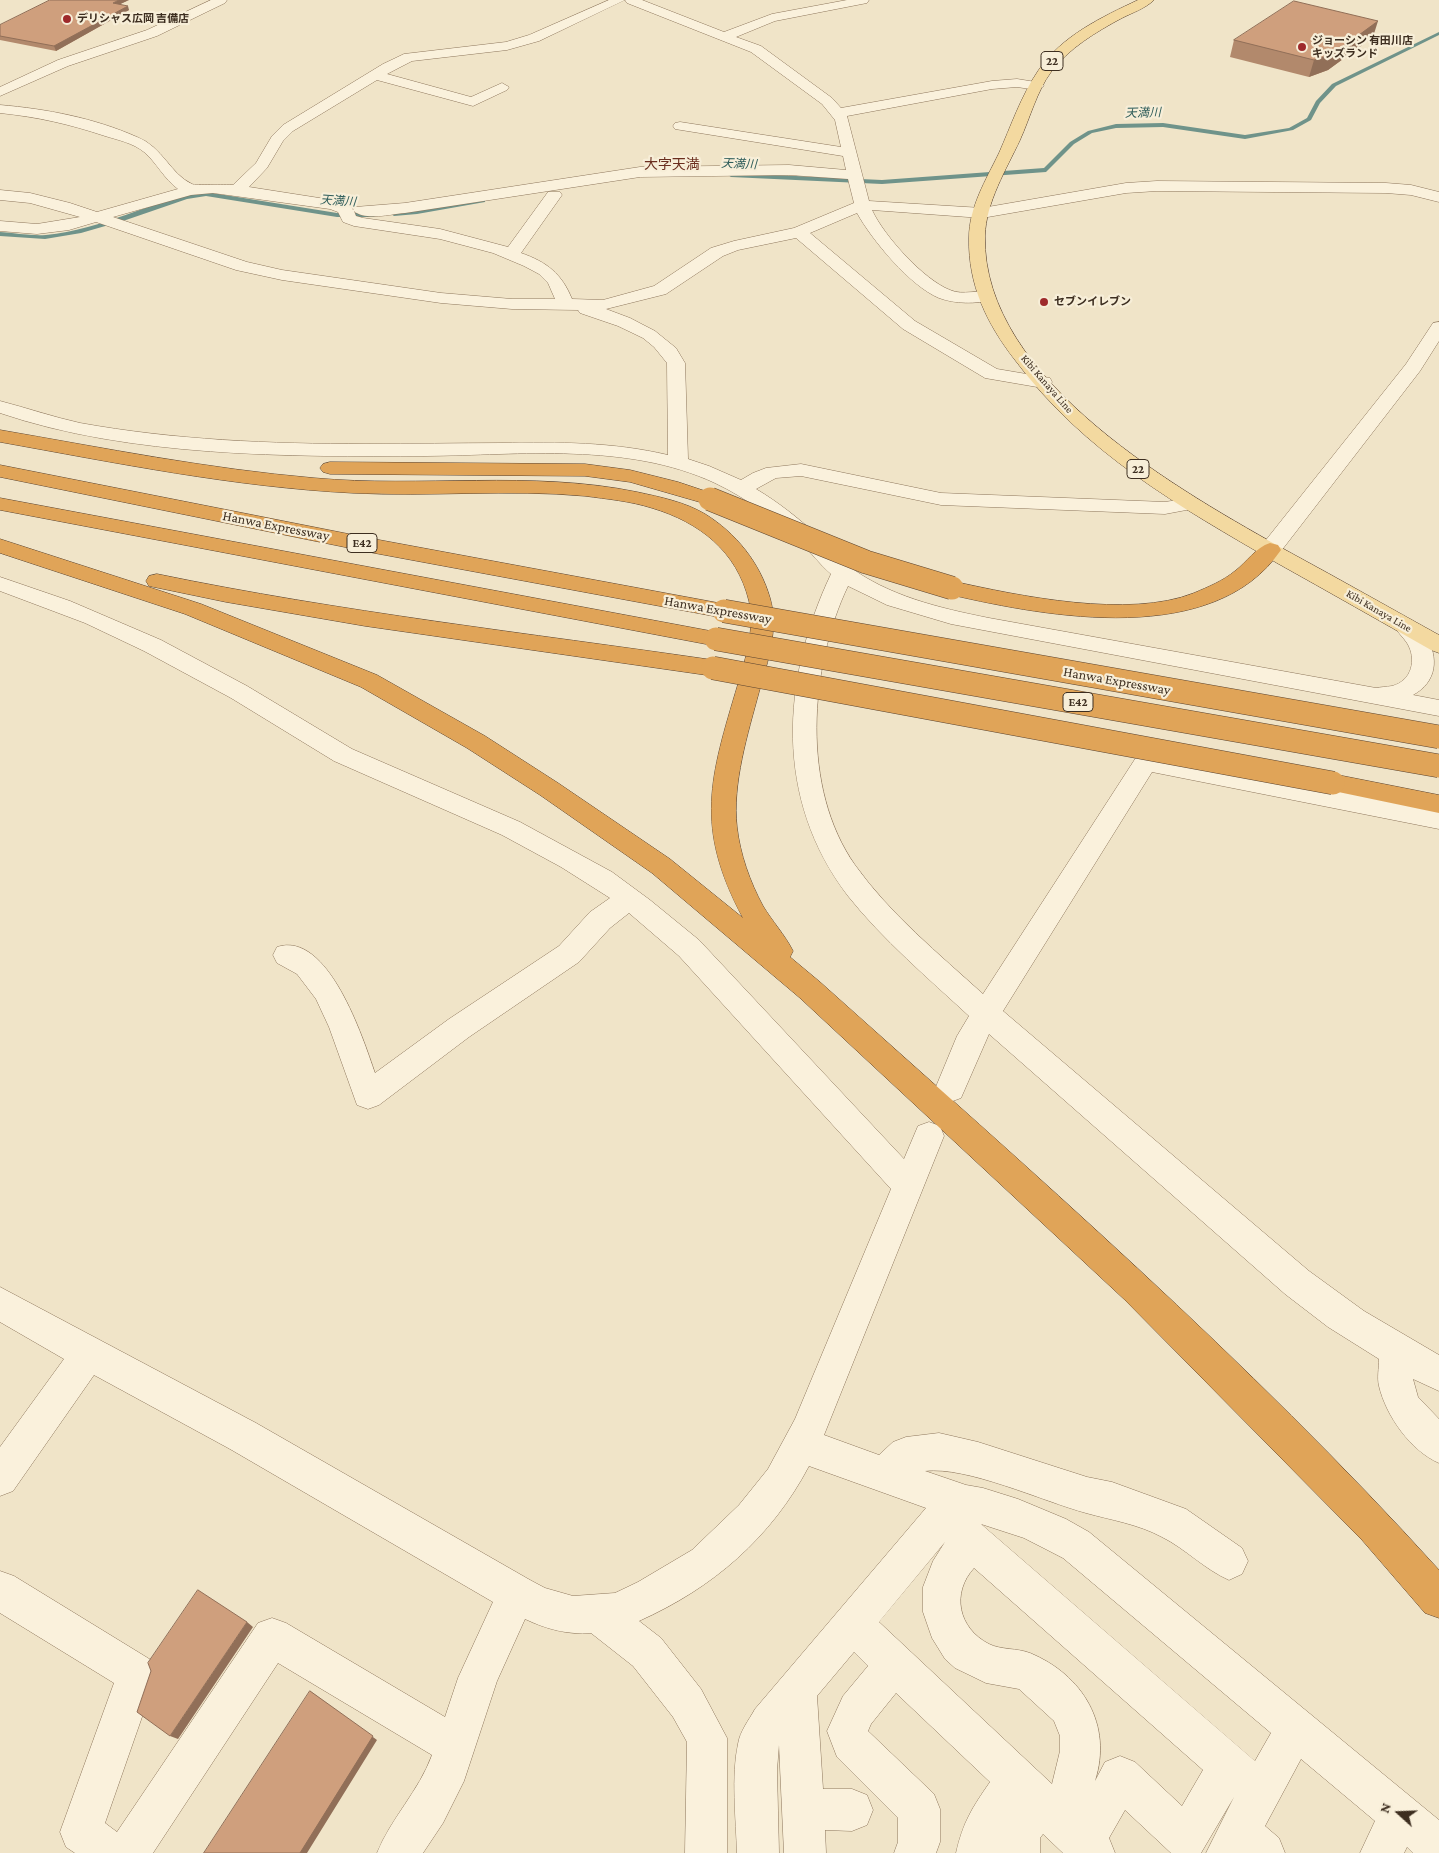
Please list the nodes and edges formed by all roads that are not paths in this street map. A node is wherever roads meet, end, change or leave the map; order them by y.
1 (221, 0) edge
2 (619, 0) edge
3 (630, 0) edge
4 (863, 0) edge
5 (1148, 0) edge
6 (726, 36) junction
7 (376, 75) junction
8 (1037, 86) junction
9 (502, 87) dead end
10 (0, 92) edge
11 (0, 109) edge
12 (839, 113) junction
13 (680, 126) dead end
14 (850, 153) junction
15 (856, 180) junction
16 (190, 190) junction
17 (237, 190) junction
18 (0, 195) edge
19 (554, 195) dead end
20 (1439, 197) edge
21 (862, 205) junction
22 (345, 209) junction
23 (982, 213) junction
24 (101, 218) junction
25 (0, 226) edge
26 (798, 232) junction
27 (512, 254) junction
28 (986, 296) junction
29 (565, 304) junction
30 (1439, 327) edge
31 (1042, 382) junction
32 (0, 407) edge
33 (0, 436) edge
34 (64, 447) junction
35 (678, 464) junction
36 (0, 471) edge
37 (742, 489) junction
38 (0, 504) edge
39 (1190, 504) junction
40 (0, 545) edge
41 (1270, 550) junction
42 (843, 573) junction
43 (0, 584) edge
44 (1406, 627) junction
45 (1439, 645) edge
46 (1367, 695) junction
47 (1439, 708) edge
48 (1439, 738) edge
49 (1439, 766) edge
50 (1439, 804) edge
51 (1439, 819) edge
52 (628, 899) junction
53 (287, 955) dead end
54 (810, 990) junction
55 (986, 1014) junction
56 (950, 1089) dead end
57 (929, 1136) dead end
58 (909, 1186) junction
59 (0, 1303) edge
60 (1396, 1351) junction
61 (89, 1353) junction
62 (1439, 1374) edge
63 (801, 1445) junction
64 (1439, 1445) edge
65 (884, 1475) junction
66 (0, 1478) edge
67 (954, 1510) junction
68 (972, 1541) junction
69 (1229, 1561) dead end
70 (0, 1590) edge
71 (516, 1594) junction
72 (1439, 1599) edge
73 (597, 1613) junction
74 (852, 1625) junction
75 (894, 1665) junction
76 (797, 1691) junction
77 (1296, 1728) junction
78 (456, 1746) junction
79 (1229, 1766) junction
80 (1261, 1794) junction
81 (803, 1810) junction
82 (852, 1810) dead end
83 (1401, 1815) junction
84 (1058, 1819) edge
85 (1243, 1846) edge
86 (1439, 1847) edge
87 (111, 1853) edge
88 (128, 1853) edge
89 (398, 1853) edge
90 (706, 1853) edge
91 (758, 1853) edge
92 (805, 1853) edge
93 (915, 1853) edge
94 (977, 1853) edge
95 (1019, 1853) edge
96 (1381, 1853) edge

1 - 10 street
2 - 7 street
3 - 6 street
4 - 6 street
5 - 8 main road, Kibi Kanaya Line / 22
6 - 12 street
7 - 9 street
7 - 17 street
8 - 12 street
8 - 23 main road, Kibi Kanaya Line / 22
11 - 16 street
12 - 14 street
13 - 14 street
14 - 15 street
15 - 21 street
15 - 22 street
16 - 17 street
16 - 24 street
17 - 22 street
18 - 24 street
19 - 27 street
20 - 23 street
21 - 23 street
21 - 26 street
21 - 28 street
22 - 27 street
23 - 28 main road, Kibi Kanaya Line / 22
24 - 25 street
24 - 29 street
26 - 29 street
26 - 31 street
27 - 29 street
28 - 31 main road, Kibi Kanaya Line / 22
29 - 35 street
30 - 41 street
31 - 39 main road, Kibi Kanaya Line / 22
32 - 35 street
33 - 34 highway
34 - 41 highway, bridge
34 - 54 highway
35 - 37 street
36 - 48 highway, Hanwa Expressway / E42, bridge
37 - 39 street
37 - 42 street
38 - 49 highway, Hanwa Expressway / E42, bridge
39 - 41 main road, Kibi Kanaya Line / 22
40 - 50 highway, bridge
40 - 54 highway
41 - 44 main road, Kibi Kanaya Line / 22
42 - 46 street
42 - 55 street
43 - 52 street
44 - 45 main road, Kibi Kanaya Line / 22
44 - 46 street
46 - 47 street
51 - 55 street
52 - 53 street
52 - 58 street
54 - 72 highway
55 - 56 street
55 - 60 street
57 - 58 street
58 - 63 street
59 - 61 street
60 - 62 street
60 - 64 street
61 - 66 street
61 - 71 street
63 - 65 street
63 - 73 street
65 - 67 street
65 - 69 street
67 - 68 street
67 - 74 street
67 - 77 street
68 - 79 street
68 - 84 street
70 - 87 street
71 - 73 street
71 - 78 street
73 - 90 street
74 - 75 street
74 - 76 street
75 - 84 street
75 - 93 street
76 - 81 street
76 - 91 street
77 - 80 street
77 - 83 street
78 - 88 street
78 - 89 street
79 - 80 street
79 - 84 street
80 - 85 street
81 - 82 street
81 - 92 street
83 - 86 street
83 - 96 street
84 - 94 street
84 - 95 street

